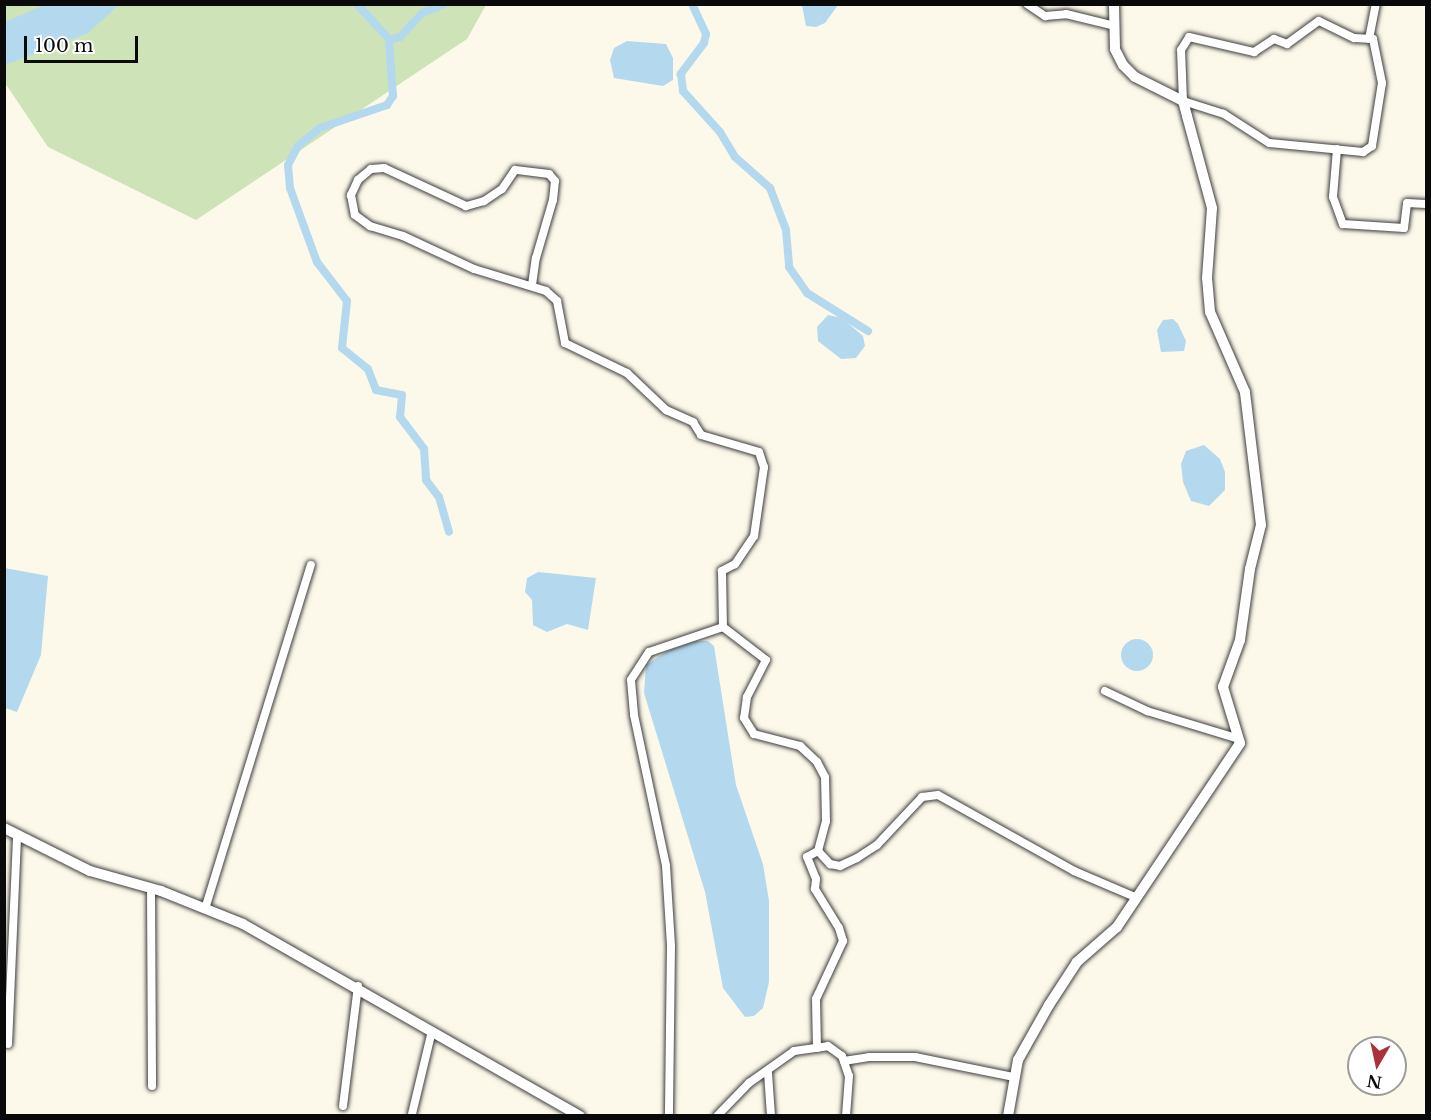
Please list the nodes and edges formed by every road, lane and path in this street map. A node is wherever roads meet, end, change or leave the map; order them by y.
1 (1027, 4) edge
2 (1114, 4) edge
3 (1376, 4) edge
4 (1115, 26) junction
5 (1369, 39) junction
6 (1183, 101) junction
7 (1337, 149) junction
8 (1426, 204) edge
9 (532, 285) junction
10 (311, 565) dead end
11 (723, 627) junction
12 (1105, 691) dead end
13 (1239, 739) junction
14 (4, 828) edge
15 (17, 834) junction
16 (818, 851) junction
17 (151, 888) junction
18 (1135, 897) junction
19 (205, 909) junction
20 (357, 986) junction
21 (432, 1031) junction
22 (8, 1044) dead end
23 (817, 1048) junction
24 (844, 1061) junction
25 (768, 1072) junction
26 (1013, 1077) junction
27 (152, 1086) dead end
28 (343, 1106) dead end
29 (412, 1114) edge
30 (580, 1116) edge
31 (669, 1116) edge
32 (717, 1116) edge
33 (771, 1116) edge
34 (846, 1116) edge
35 (1008, 1116) edge

1 - 4 street
2 - 4 street
3 - 5 street
4 - 6 street
5 - 6 street
5 - 7 street
6 - 7 street
6 - 13 street
7 - 8 street
9 - 9 street
9 - 11 street
10 - 19 street
11 - 16 street
11 - 31 street
12 - 13 street
13 - 18 street
14 - 15 street
15 - 17 street
15 - 22 street
16 - 18 street
16 - 23 street
17 - 19 street
17 - 27 street
18 - 26 street
19 - 20 street
20 - 21 street
20 - 28 street
21 - 29 street
21 - 30 street
23 - 24 street
23 - 25 street
24 - 26 street
24 - 34 street
25 - 32 street
25 - 33 street
26 - 35 street

